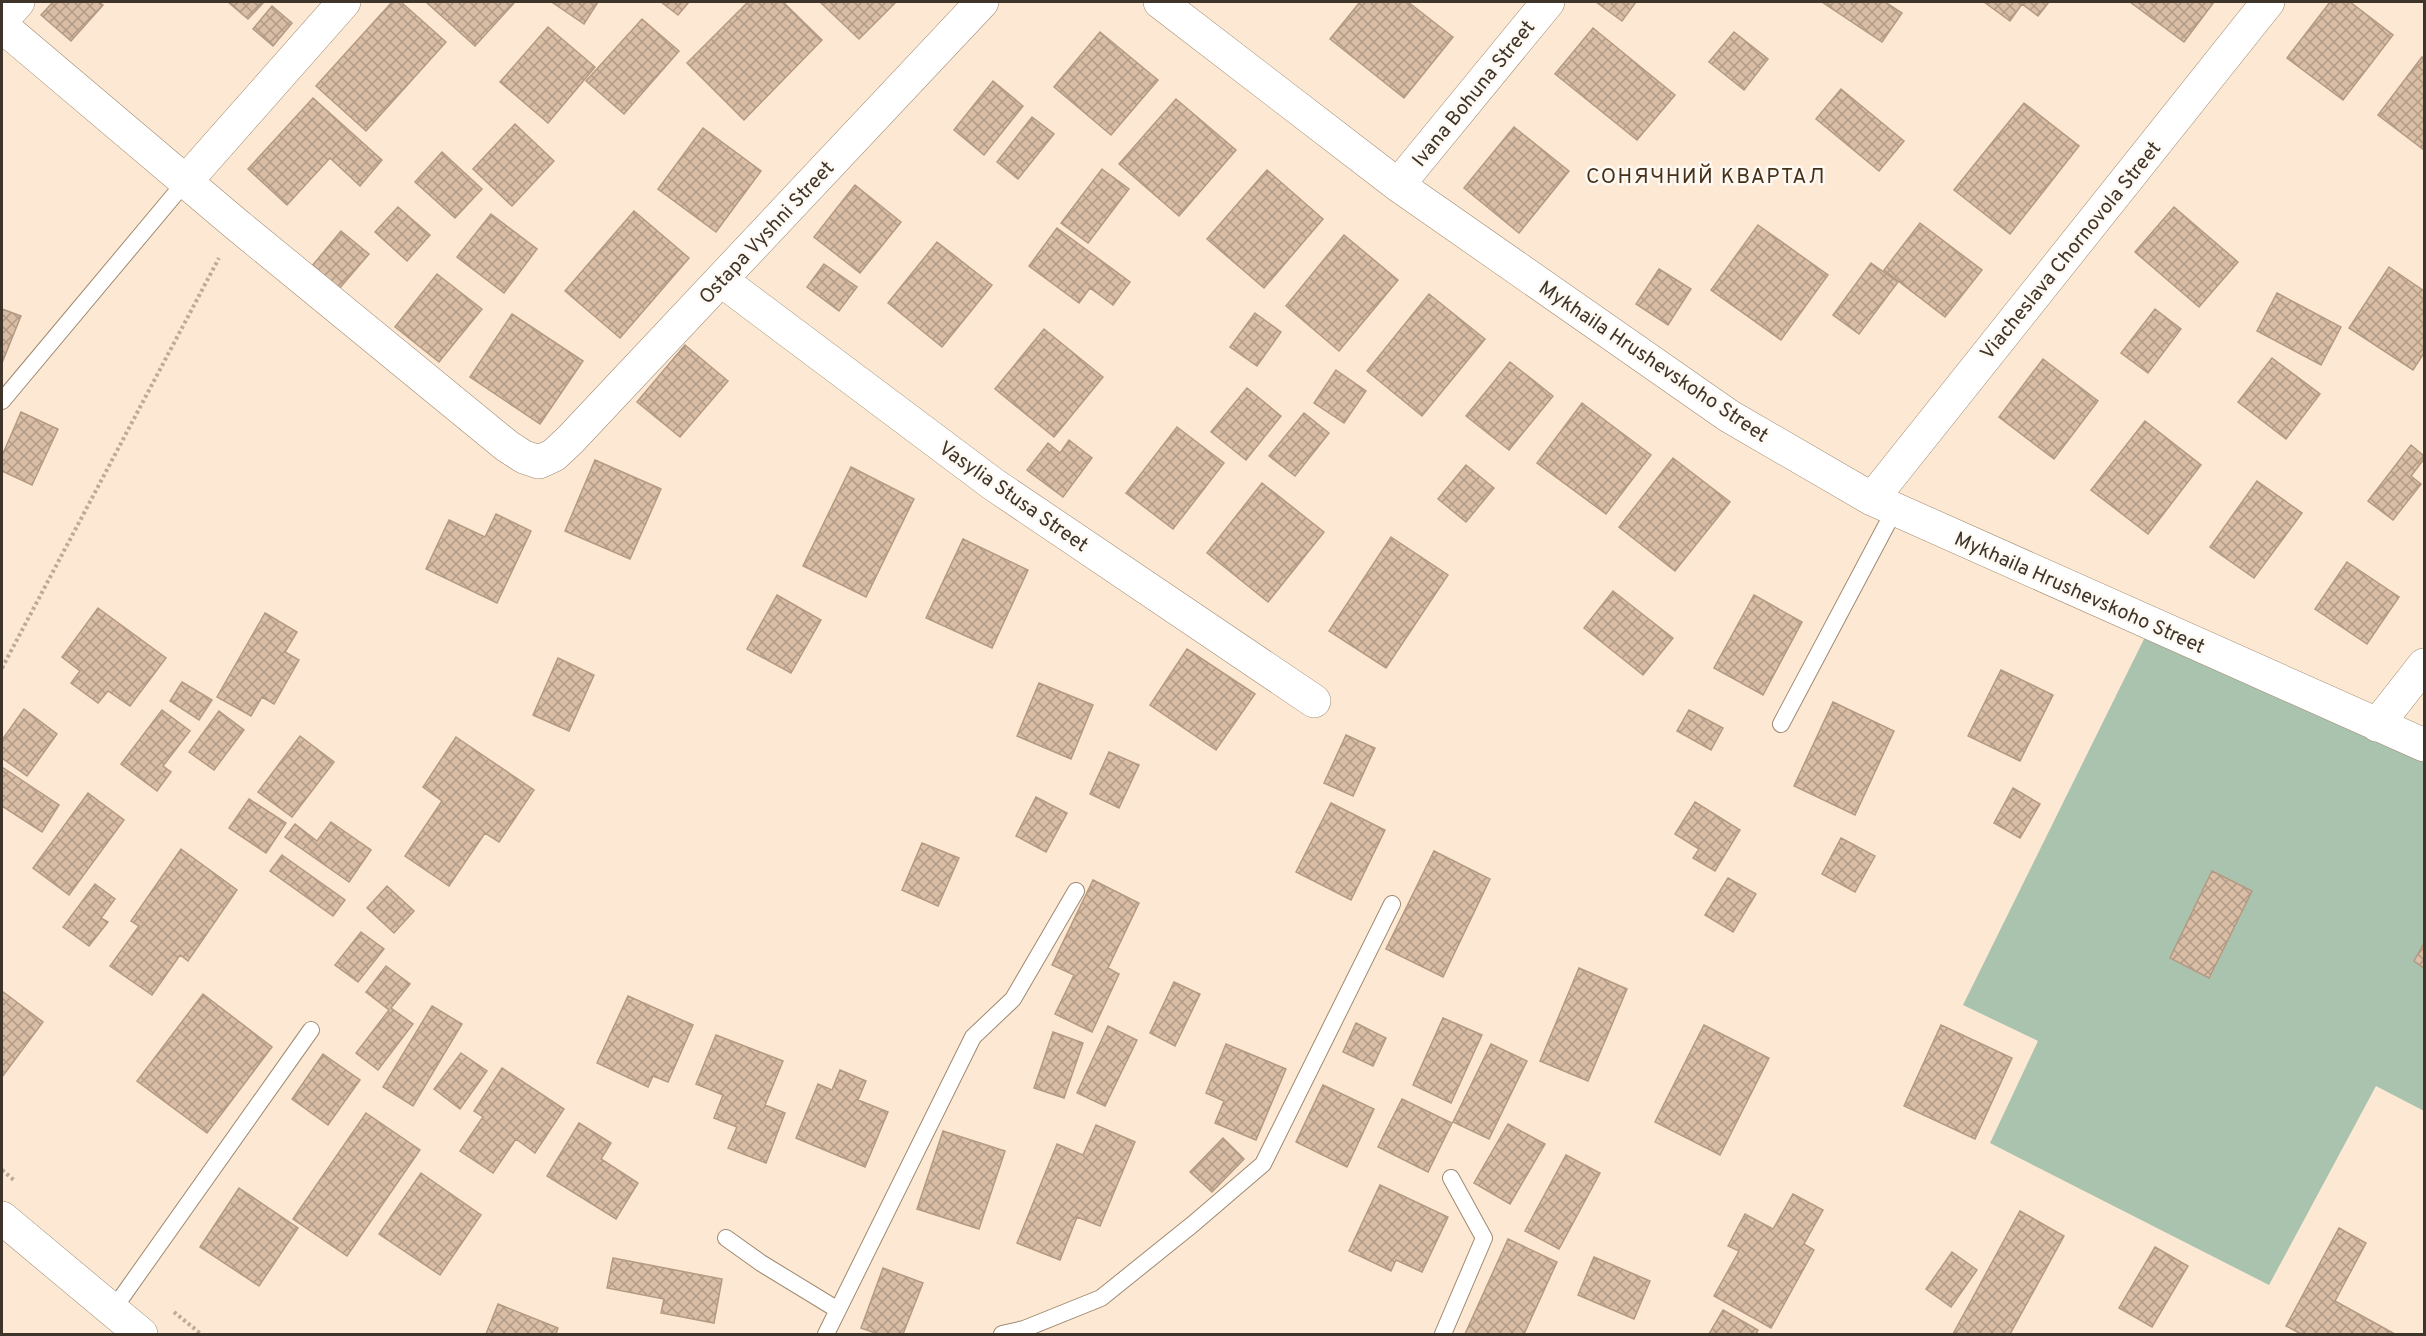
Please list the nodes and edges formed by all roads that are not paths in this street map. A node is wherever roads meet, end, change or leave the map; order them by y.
1 (18, 2) edge
2 (344, 2) edge
3 (982, 2) edge
4 (1160, 2) edge
5 (1548, 2) edge
6 (2268, 2) edge
7 (2, 20) edge
8 (2, 26) edge
9 (186, 181) junction
10 (1398, 185) junction
11 (720, 280) junction
12 (2, 401) edge
13 (1883, 504) junction
14 (2424, 665) edge
15 (1314, 702) dead end
16 (1781, 724) dead end
17 (2377, 725) junction
18 (2424, 745) edge
19 (1076, 891) dead end
20 (1392, 904) dead end
21 (312, 1030) dead end
22 (1451, 1178) dead end
23 (2, 1218) edge
24 (726, 1238) dead end
25 (838, 1310) junction
26 (112, 1311) junction
27 (141, 1335) edge
28 (826, 1335) edge
29 (1002, 1335) edge
30 (1443, 1335) edge

1 - 7 street
2 - 9 street
3 - 11 street, Ostapa Vyshni Street
4 - 10 street, Mykhaila Hrushevskoho Street
5 - 10 street, Ivana Bohuna Street
6 - 13 street, Viacheslava Chornovola Street
8 - 9 street
9 - 11 street, Ostapa Vyshni Street
9 - 12 lane
10 - 13 street, Mykhaila Hrushevskoho Street
11 - 15 street, Vasylia Stusa Street
13 - 16 lane
13 - 17 street, Mykhaila Hrushevskoho Street
14 - 17 street
17 - 18 street, Mykhaila Hrushevskoho Street
19 - 25 lane
20 - 29 lane
21 - 26 lane
22 - 30 lane
23 - 26 street
24 - 25 lane
25 - 28 lane
26 - 27 street

